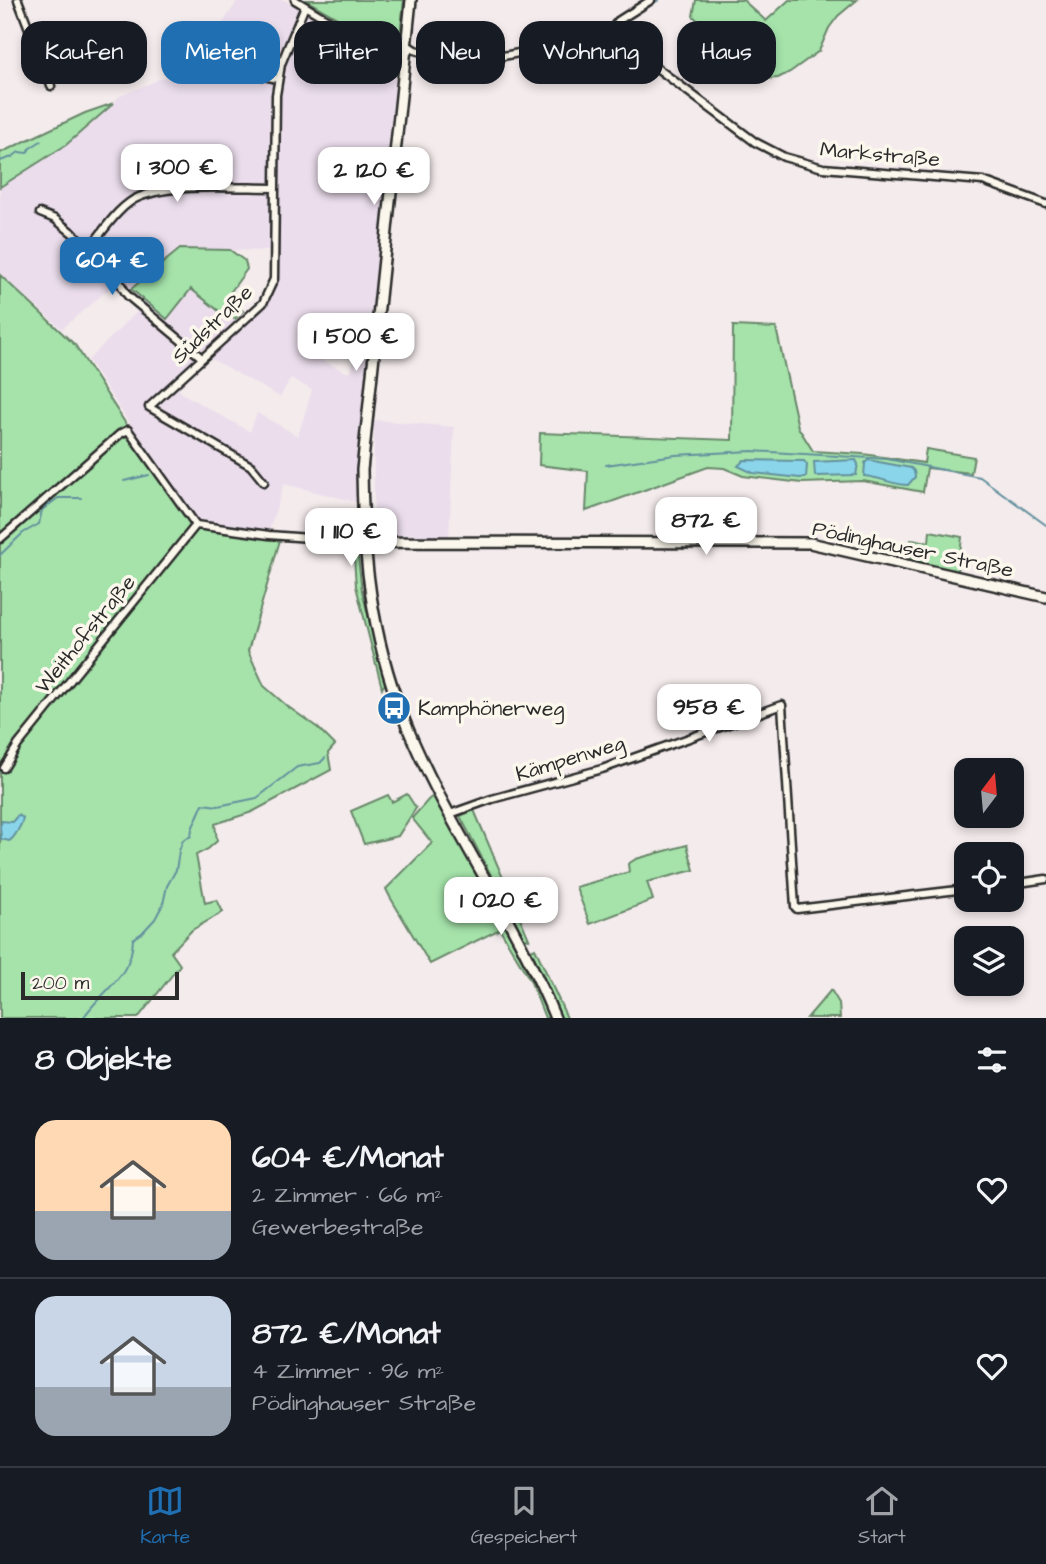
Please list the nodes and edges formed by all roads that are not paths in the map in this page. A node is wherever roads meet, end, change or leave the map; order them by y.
1 (18, 0) edge
2 (295, 0) edge
3 (411, 0) edge
4 (651, 0) edge
5 (305, 6) junction
6 (618, 21) edge
7 (409, 49) junction
8 (519, 53) edge
9 (280, 72) edge
10 (663, 73) edge
11 (278, 84) edge
12 (51, 86) dead end
13 (275, 188) junction
14 (1046, 204) edge
15 (40, 213) dead end
16 (90, 247) junction
17 (202, 358) junction
18 (264, 482) dead end
19 (196, 525) junction
20 (0, 540) edge
21 (363, 541) junction
22 (1046, 597) edge
23 (4, 768) dead end
24 (450, 814) junction
25 (1046, 879) edge
26 (1024, 882) edge
27 (954, 890) edge
28 (555, 1018) edge

1 - 12 street
2 - 5 street
3 - 7 main road
4 - 6 street
5 - 7 street
5 - 9 street, Südstraße
7 - 8 street
7 - 21 main road
10 - 14 street, Markstraße
11 - 13 street, Südstraße
13 - 16 street
13 - 17 street, Südstraße
15 - 16 street
16 - 17 street
17 - 18 street, Südstraße
19 - 20 street
19 - 21 street, Pödinghauser Straße
19 - 23 street, Weithofstraße
21 - 22 main road, Pödinghauser Straße
21 - 24 main road
24 - 27 street, Kämpenweg
24 - 28 main road
25 - 26 street

